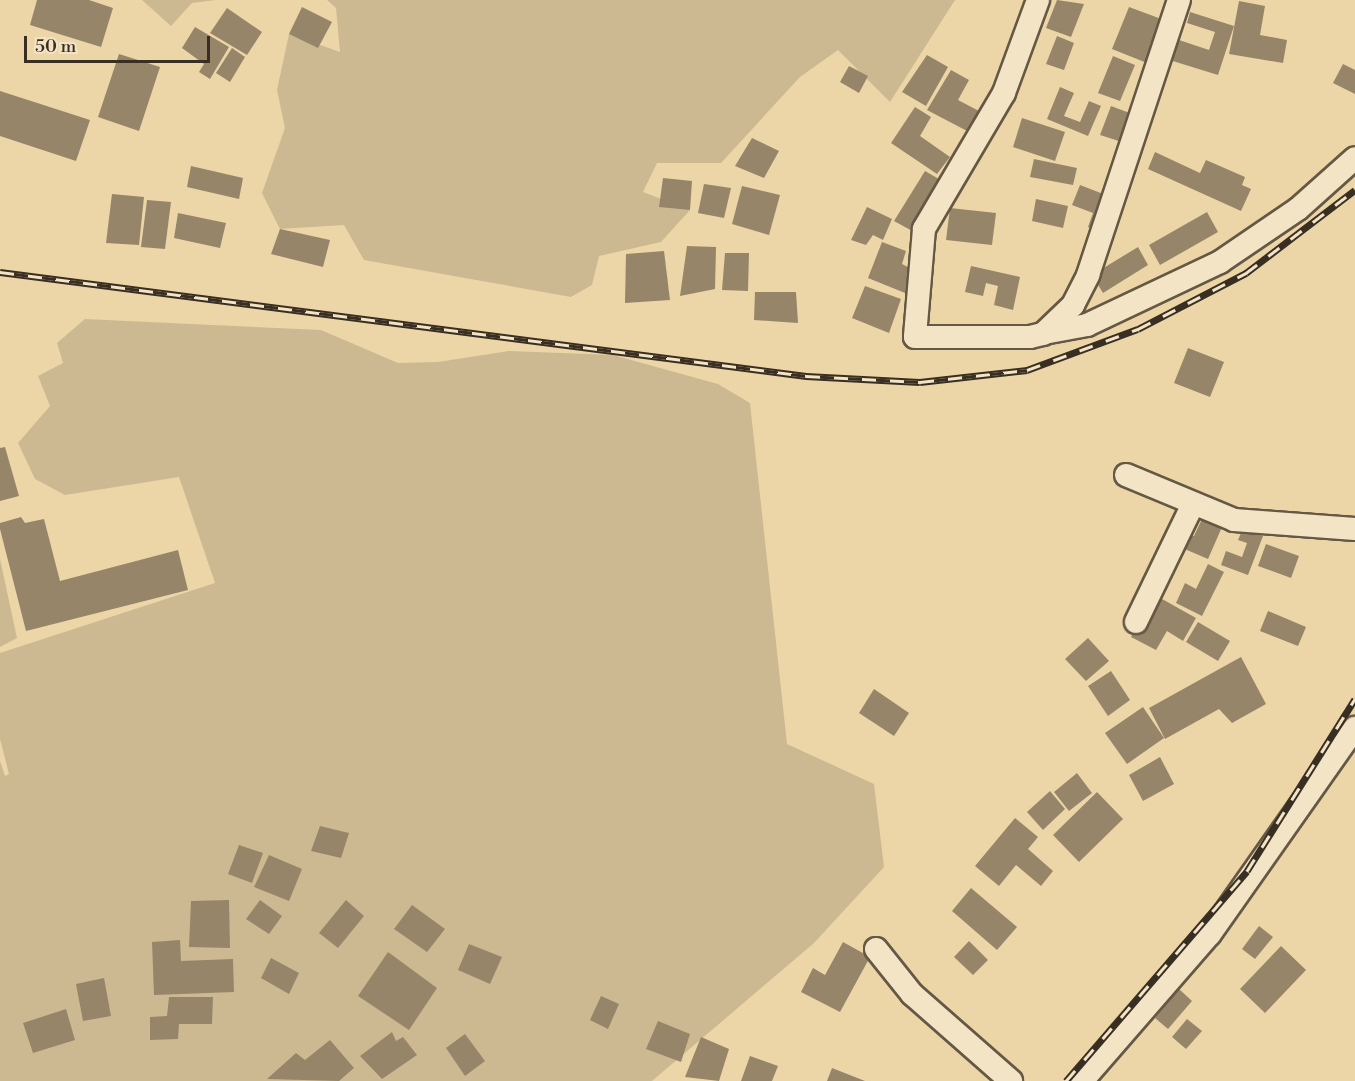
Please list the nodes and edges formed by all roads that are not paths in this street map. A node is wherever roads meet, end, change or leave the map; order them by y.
1 (1038, 0) edge
2 (1179, 0) edge
3 (1355, 158) edge
4 (1043, 334) junction
5 (1126, 475) dead end
6 (1193, 504) junction
7 (1355, 529) edge
8 (1136, 621) dead end
9 (1355, 728) edge
10 (876, 949) dead end
11 (1011, 1081) edge
12 (1082, 1081) edge

1 - 4 street
2 - 4 street
3 - 4 street
5 - 6 street
6 - 7 street
6 - 8 street
9 - 12 street
10 - 11 street

